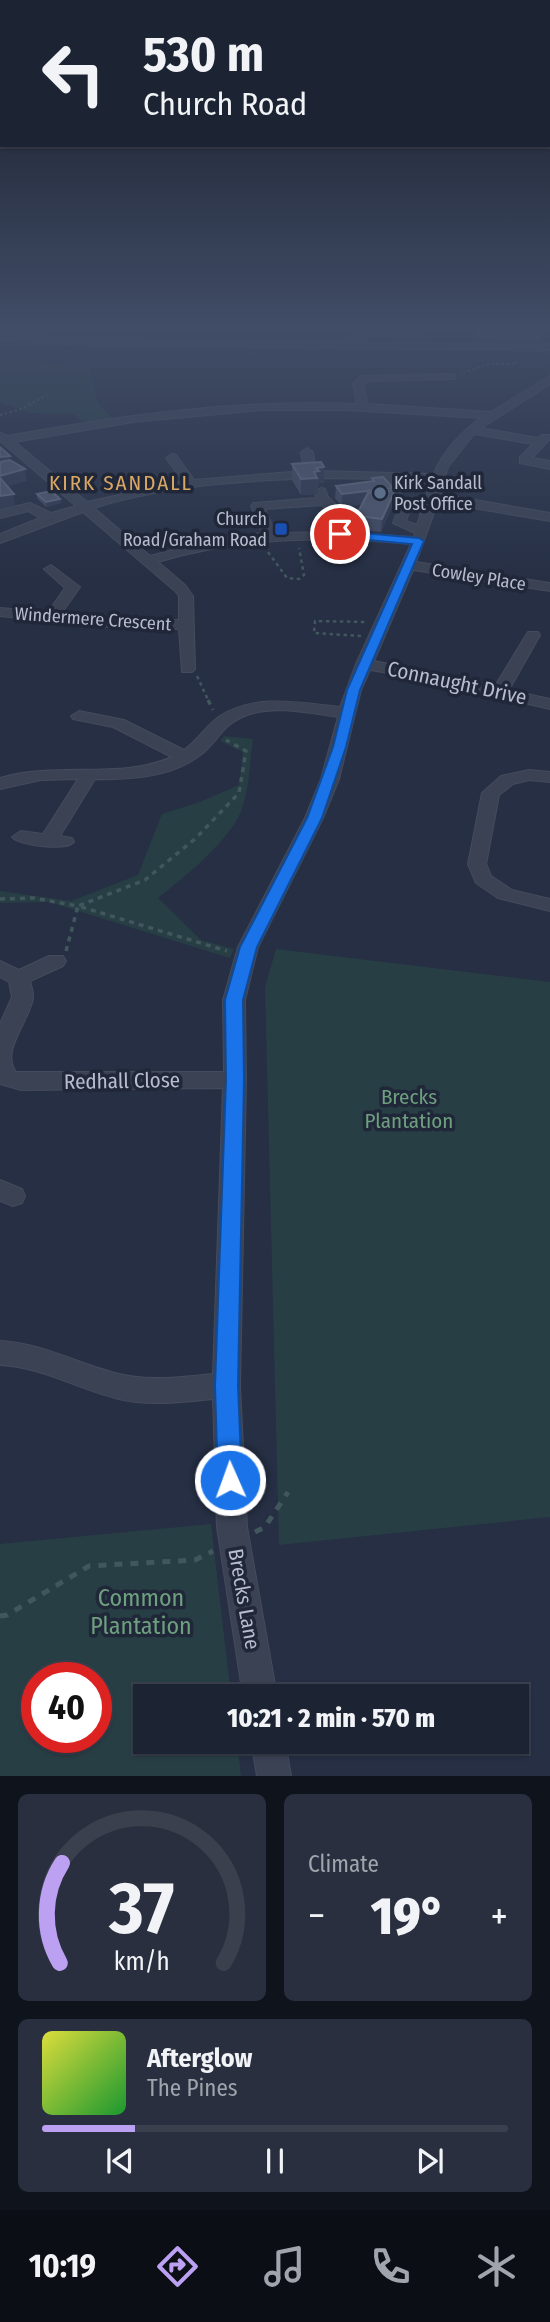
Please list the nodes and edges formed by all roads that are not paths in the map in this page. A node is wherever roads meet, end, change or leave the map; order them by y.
1 (195, 412) edge
2 (434, 412) edge
3 (500, 412) edge
4 (494, 416) junction
5 (471, 430) junction
6 (550, 435) edge
7 (4, 438) edge
8 (539, 442) junction
9 (21, 452) junction
10 (307, 452) dead end
11 (0, 456) edge
12 (172, 458) dead end
13 (550, 465) edge
14 (310, 473) junction
15 (347, 473) junction
16 (395, 475) junction
17 (437, 478) junction
18 (190, 483) junction
19 (433, 497) junction
20 (326, 501) junction
21 (84, 505) junction
22 (0, 514) edge
23 (550, 517) edge
24 (50, 518) junction
25 (0, 519) edge
26 (343, 520) dead end
27 (26, 528) junction
28 (420, 536) junction
29 (265, 538) junction
30 (0, 539) edge
31 (148, 561) junction
32 (409, 565) junction
33 (51, 569) dead end
34 (550, 591) edge
35 (0, 612) edge
36 (52, 618) junction
37 (187, 625) junction
38 (533, 635) dead end
39 (364, 664) junction
40 (187, 668) road end
41 (500, 692) junction
42 (550, 704) edge
43 (348, 713) junction
44 (79, 716) dead end
45 (185, 757) junction
46 (90, 773) junction
47 (550, 777) edge
48 (0, 784) edge
49 (21, 836) dead end
50 (550, 905) edge
51 (56, 961) road end
52 (0, 968) edge
53 (19, 978) junction
54 (2, 1073) edge
55 (235, 1080) junction
56 (0, 1353) edge
57 (226, 1386) junction
58 (258, 1684) edge
59 (270, 1754) edge
60 (274, 1776) edge

1 - 7 street
2 - 4 street
3 - 4 street, Brecks Lane
4 - 5 street, Brecks Lane
5 - 8 street
5 - 17 street, Brecks Lane
6 - 8 street
7 - 9 street
8 - 13 street
9 - 11 street
9 - 21 street
10 - 14 street
12 - 18 street
14 - 15 street
14 - 18 street
15 - 16 street
15 - 20 street
16 - 17 street
16 - 28 street
17 - 19 street, Brecks Lane
18 - 21 street
19 - 23 street
19 - 28 street, Brecks Lane
20 - 26 street
20 - 29 street
21 - 24 street
21 - 31 street
22 - 24 street
24 - 27 street
25 - 27 street
27 - 30 street
28 - 29 street
28 - 32 street, Brecks Lane
29 - 31 street
31 - 37 street
32 - 34 street, Cowley Place
32 - 39 street, Brecks Lane
33 - 36 street
35 - 36 street, Windermere Crescent
36 - 37 street, Windermere Crescent
37 - 40 street
38 - 41 street
39 - 41 street, Connaught Drive
39 - 43 street, Brecks Lane
41 - 42 street, Connaught Drive
43 - 45 street
43 - 55 street, Brecks Lane
44 - 45 street
45 - 46 street
46 - 48 street
46 - 49 street
47 - 50 street
51 - 53 street
52 - 53 street
53 - 54 street, Redhall Close
54 - 55 street, Redhall Close
55 - 57 street, Brecks Lane
56 - 57 street
57 - 58 street, Brecks Lane
59 - 60 street

